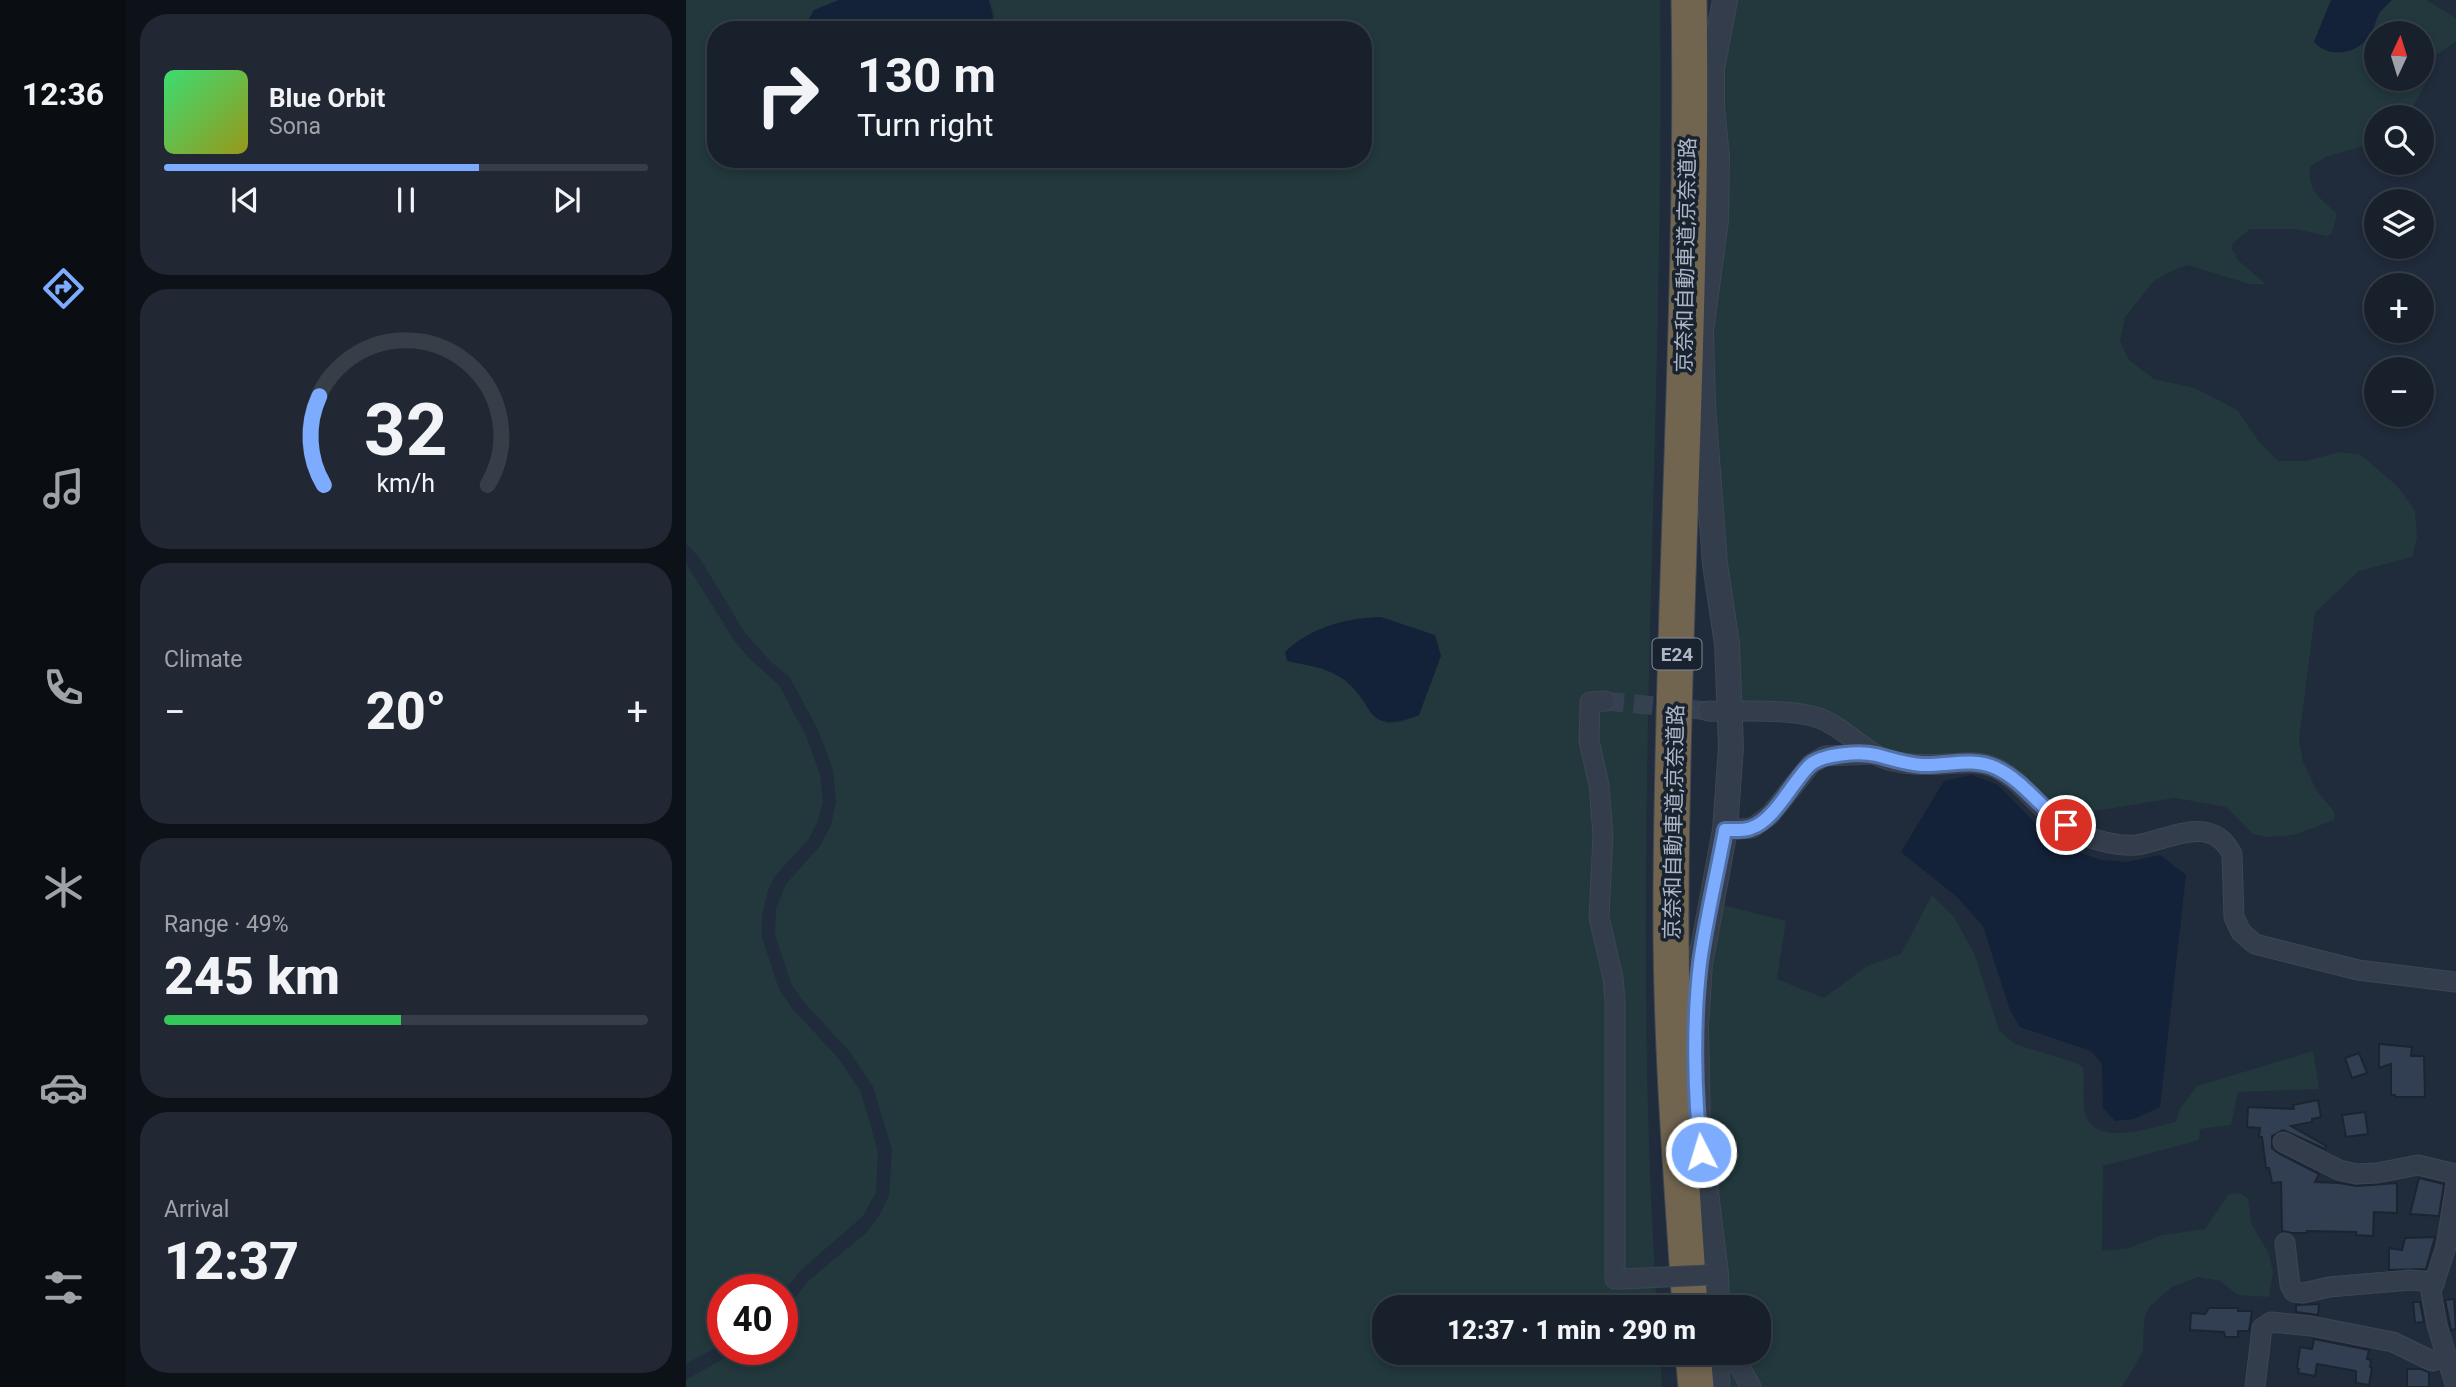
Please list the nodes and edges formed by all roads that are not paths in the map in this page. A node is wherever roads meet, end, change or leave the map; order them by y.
1 (1677, 0) edge
2 (1689, 0) edge
3 (1725, 0) edge
4 (1605, 701) dead end
5 (1718, 712) junction
6 (1874, 754) junction
7 (1725, 830) junction
8 (2456, 982) edge
9 (2283, 1142) dead end
10 (2456, 1174) edge
11 (2456, 1184) edge
12 (2285, 1243) dead end
13 (2451, 1248) edge
14 (1713, 1275) junction
15 (2435, 1282) junction
16 (1673, 1295) edge
17 (1689, 1295) edge
18 (1716, 1295) edge
19 (2448, 1347) edge
20 (1678, 1365) edge
21 (1705, 1365) edge
22 (1712, 1365) edge
23 (1739, 1365) edge
24 (1679, 1387) edge
25 (1696, 1387) edge
26 (1717, 1387) edge
27 (1751, 1387) edge
28 (2255, 1387) edge
29 (2456, 1387) edge

1 - 16 highway, 京奈和自動車道;京奈道路 / E24
2 - 17 highway, 京奈和自動車道;京奈道路 / E24
3 - 5 street
4 - 14 street, bridge
5 - 6 street
5 - 7 street
6 - 7 street
6 - 8 street
7 - 14 street
9 - 10 street
11 - 13 street
12 - 15 street
13 - 15 street
14 - 18 street
15 - 19 street
19 - 28 street
19 - 29 street
20 - 24 highway
21 - 25 highway
22 - 26 street
23 - 27 street

